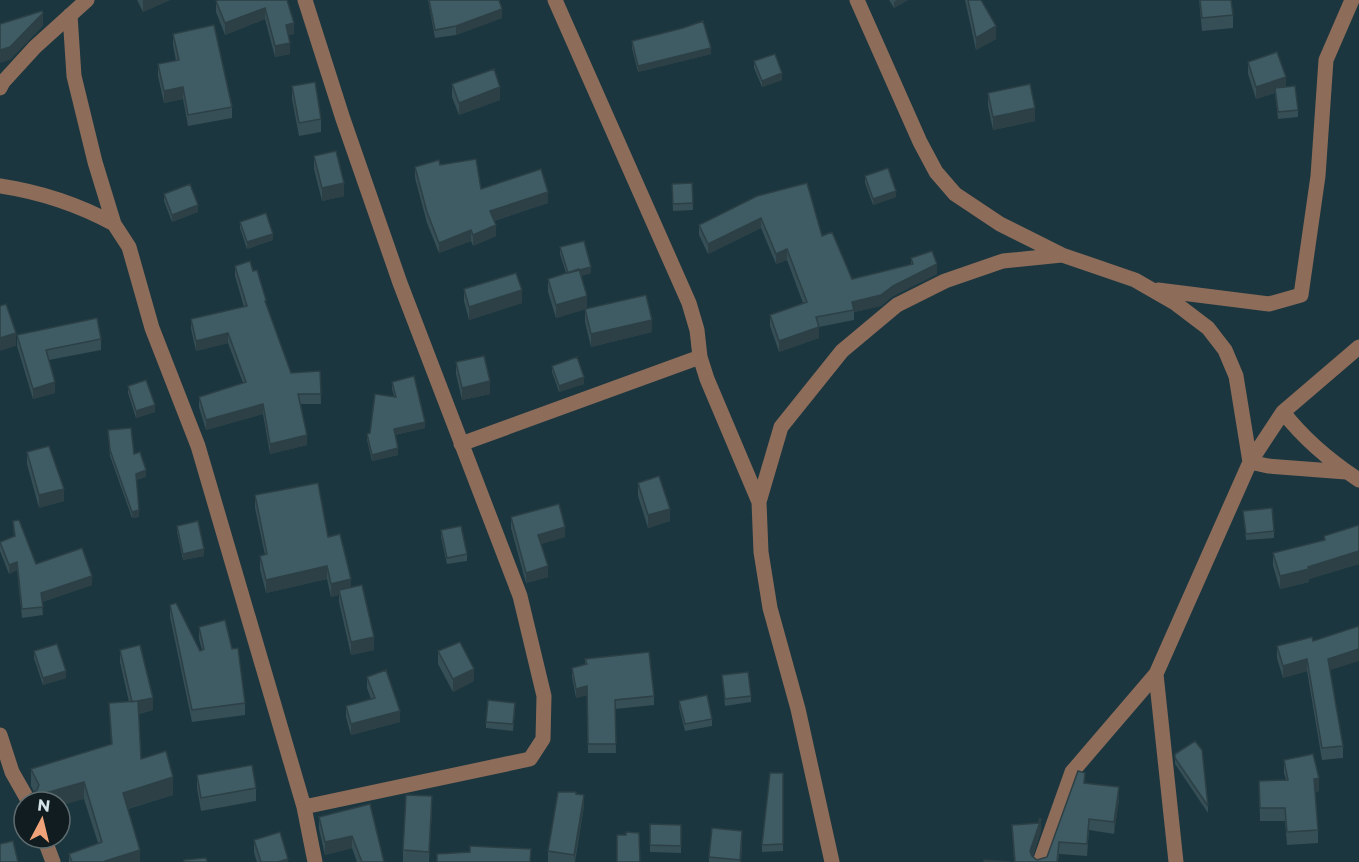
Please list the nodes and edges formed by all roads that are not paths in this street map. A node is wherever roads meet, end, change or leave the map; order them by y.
1 (305, 0) edge
2 (555, 0) edge
3 (857, 0) edge
4 (1352, 0) edge
5 (86, 1) edge
6 (70, 15) junction
7 (0, 88) edge
8 (0, 186) edge
9 (114, 224) junction
10 (1062, 255) junction
11 (1152, 290) junction
12 (1359, 347) edge
13 (700, 357) junction
14 (1283, 412) junction
15 (461, 444) junction
16 (1250, 462) junction
17 (1353, 476) edge
18 (759, 502) junction
19 (1156, 674) junction
20 (0, 735) edge
21 (22, 790) edge
22 (304, 807) junction
23 (315, 862) edge
24 (831, 862) edge
25 (1040, 862) edge
26 (1176, 862) edge

1 - 15 street
2 - 13 street
3 - 10 street
4 - 11 street
5 - 6 street
6 - 7 street
6 - 9 street
8 - 9 street
9 - 22 street
10 - 11 street
10 - 18 street
11 - 16 street
12 - 14 street
13 - 15 street
13 - 18 street
14 - 16 street
14 - 17 street
15 - 22 street
16 - 17 street
16 - 19 street
18 - 24 street
19 - 25 street
19 - 26 street
20 - 21 street
22 - 23 street

